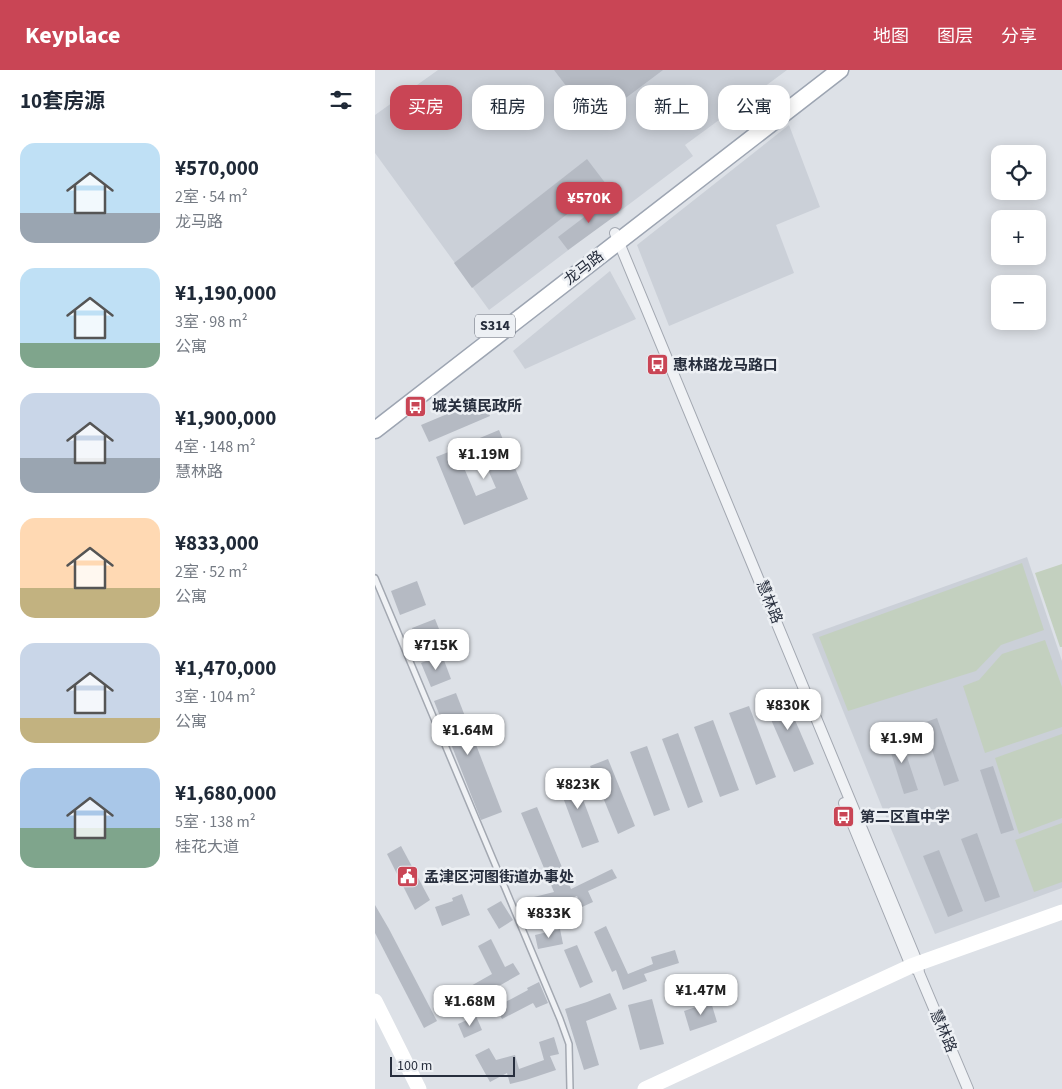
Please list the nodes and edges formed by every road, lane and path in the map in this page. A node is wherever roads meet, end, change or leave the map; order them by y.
1 (825, 70) edge
2 (840, 70) edge
3 (614, 239) junction
4 (375, 418) edge
5 (375, 430) edge
6 (375, 578) edge
7 (1062, 912) edge
8 (1062, 922) edge
9 (916, 967) junction
10 (375, 1001) edge
11 (375, 1020) edge
12 (657, 1087) edge
13 (410, 1089) edge
14 (419, 1089) edge
15 (570, 1089) edge
16 (968, 1089) edge

1 - 3 main road, 龙马路 / S314
2 - 3 main road, 龙马路 / S314
3 - 4 main road, 龙马路 / S314
3 - 5 main road, 龙马路 / S314
3 - 9 street, 慧林路
6 - 15 lane
7 - 9 street
8 - 9 street
9 - 12 street
9 - 16 street, 慧林路
10 - 14 street
11 - 13 street

